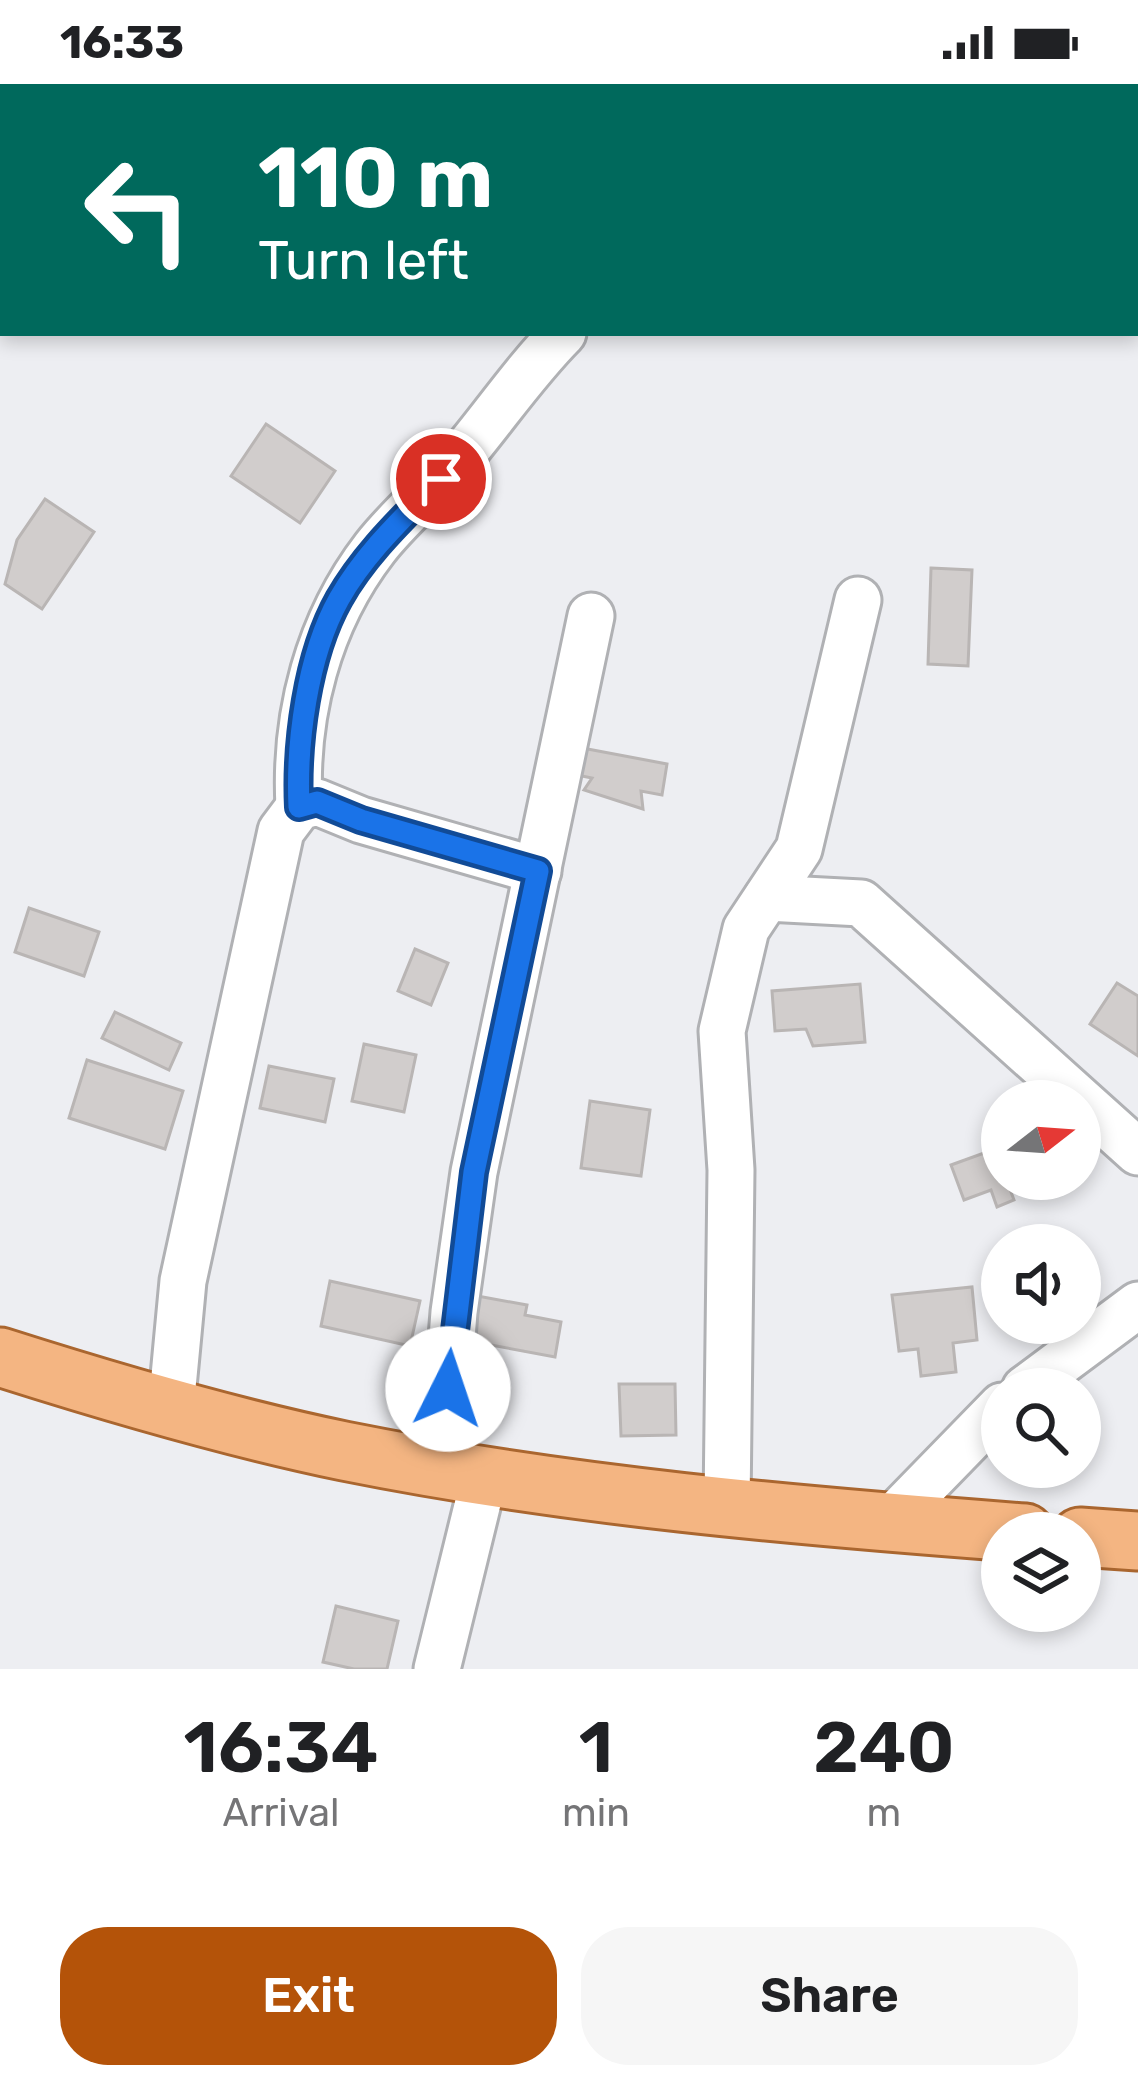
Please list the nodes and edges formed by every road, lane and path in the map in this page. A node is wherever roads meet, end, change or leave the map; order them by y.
1 (560, 336) edge
2 (858, 600) dead end
3 (591, 616) dead end
4 (299, 807) junction
5 (538, 871) junction
6 (767, 898) junction
7 (1138, 1152) edge
8 (1138, 1305) edge
9 (0, 1357) edge
10 (1053, 1368) edge
11 (171, 1408) junction
12 (981, 1428) edge
13 (463, 1470) junction
14 (727, 1506) junction
15 (888, 1523) junction
16 (981, 1530) edge
17 (1101, 1538) edge
18 (1138, 1541) edge
19 (436, 1669) edge

1 - 4 street
2 - 6 street
3 - 5 street
4 - 5 street
4 - 11 street
5 - 13 street
6 - 7 street
6 - 14 street
8 - 10 street
9 - 11 main road
11 - 13 main road
12 - 15 street
13 - 14 main road
13 - 19 street
14 - 15 main road
15 - 16 main road
17 - 18 main road

